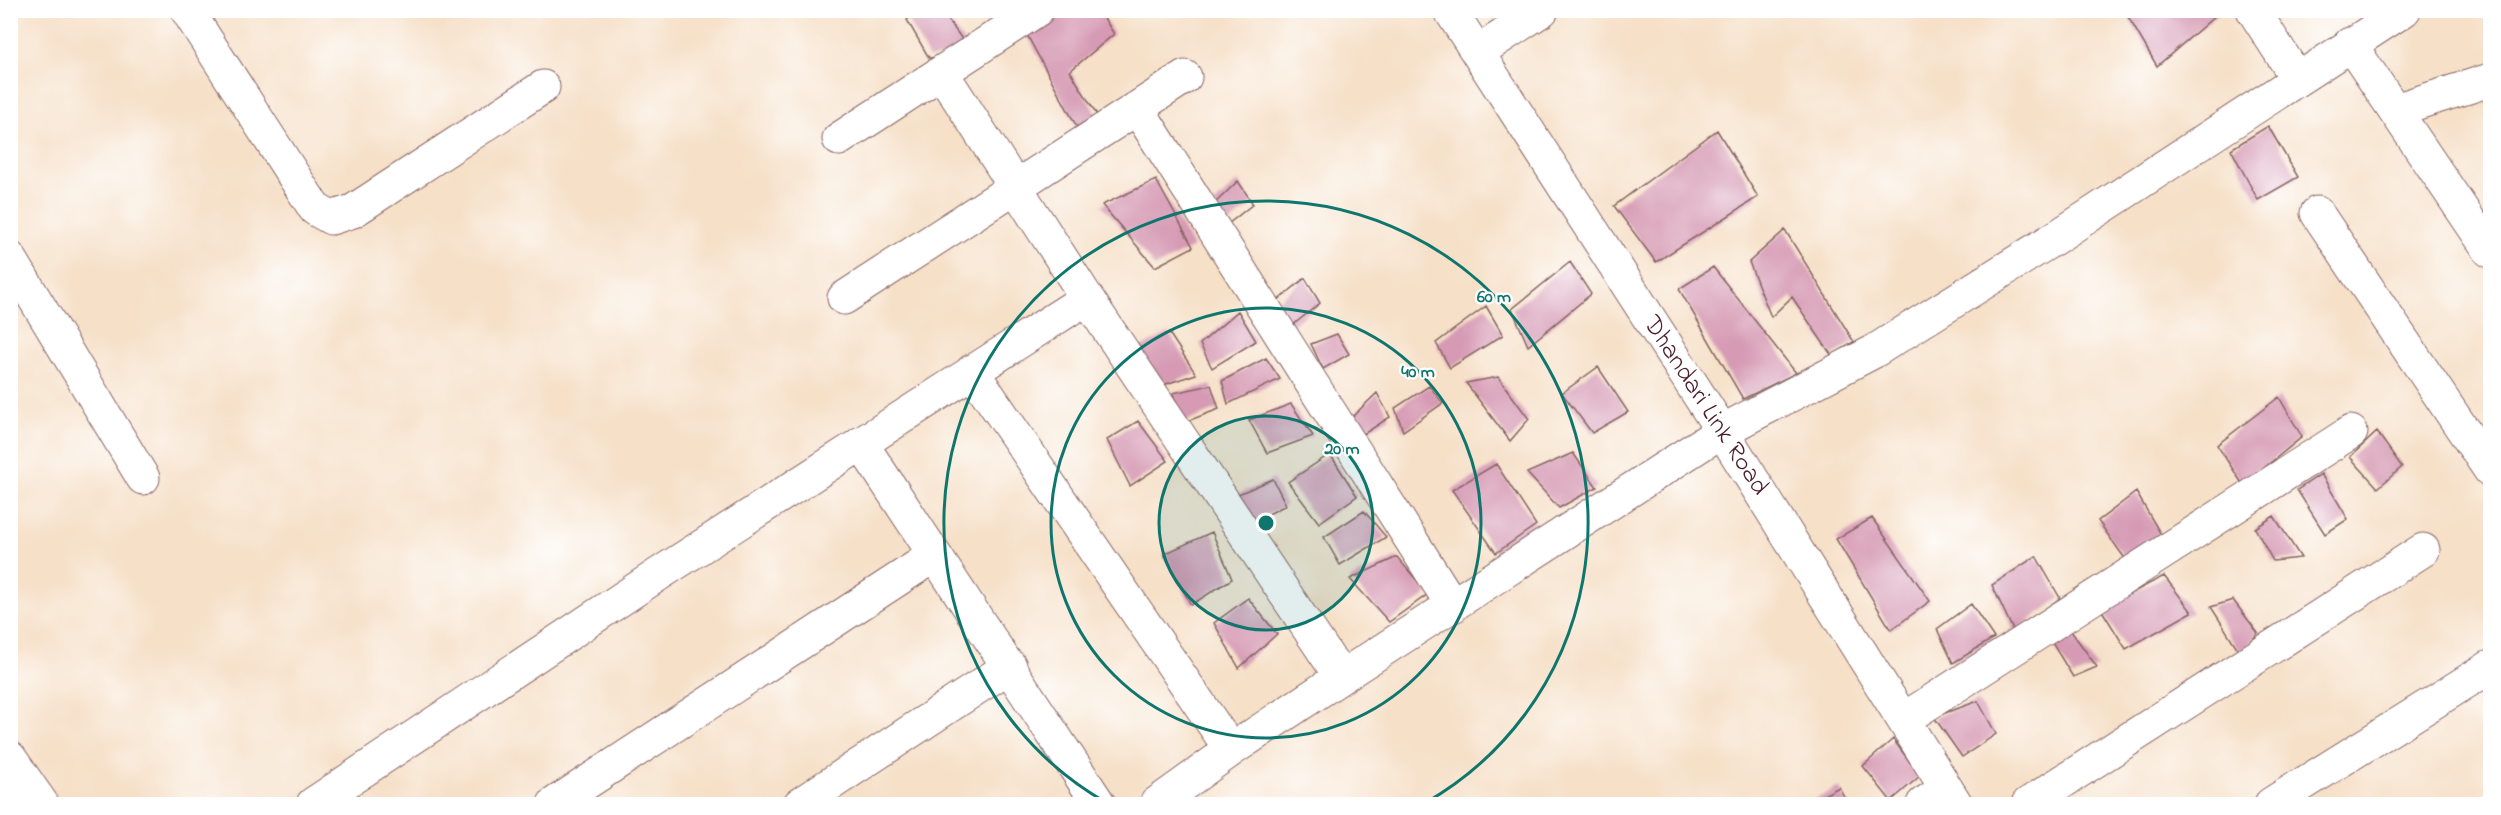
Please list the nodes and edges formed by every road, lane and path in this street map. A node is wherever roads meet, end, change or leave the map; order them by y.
1 (187, 10) edge
2 (1037, 10) edge
3 (1450, 10) edge
4 (1542, 10) edge
5 (2253, 10) edge
6 (2404, 10) edge
7 (2350, 44) junction
8 (1478, 52) junction
9 (942, 72) junction
10 (1185, 77) dead end
11 (2297, 78) junction
12 (2490, 80) edge
13 (543, 87) dead end
14 (1137, 108) junction
15 (2395, 110) junction
16 (839, 139) dead end
17 (1015, 187) junction
18 (2317, 213) dead end
19 (2490, 250) edge
20 (10, 258) edge
21 (844, 298) dead end
22 (1087, 298) junction
23 (972, 371) junction
24 (1722, 431) junction
25 (2351, 432) dead end
26 (861, 442) junction
27 (2490, 470) edge
28 (143, 478) dead end
29 (2422, 550) dead end
30 (935, 555) junction
31 (1454, 606) junction
32 (1010, 666) junction
33 (2490, 668) edge
34 (1341, 677) junction
35 (1904, 719) junction
36 (1231, 750) junction
37 (10, 758) edge
38 (1942, 799) edge
39 (42, 804) edge
40 (313, 804) edge
41 (554, 804) edge
42 (800, 804) edge
43 (1099, 804) edge
44 (1156, 804) edge
45 (2028, 804) edge
46 (2271, 804) edge

1 - 13 street
2 - 9 street
3 - 8 street, Dhandari Link Road
4 - 8 street
5 - 11 street
6 - 7 street
7 - 11 street
7 - 15 street
8 - 24 street, Dhandari Link Road
9 - 16 street
9 - 17 street
10 - 14 street
11 - 24 street
12 - 15 street
14 - 17 street
14 - 31 street
15 - 19 street
17 - 21 street
17 - 22 street
18 - 27 street
20 - 28 street
22 - 23 street
22 - 34 street
23 - 26 street
23 - 36 street
24 - 31 street
24 - 35 street, Dhandari Link Road
25 - 35 street
26 - 30 street
26 - 40 street
29 - 45 street
30 - 32 street
30 - 41 street
31 - 34 street
32 - 42 street
32 - 43 street
33 - 46 street
34 - 36 street
35 - 38 street, Dhandari Link Road
36 - 44 street
37 - 39 street

